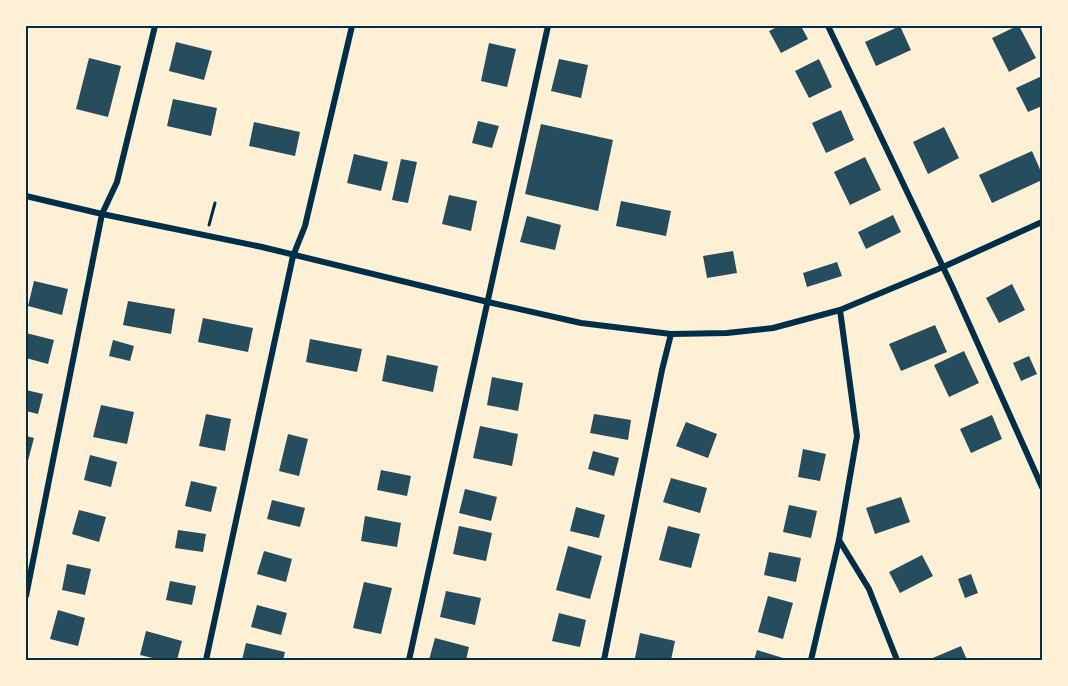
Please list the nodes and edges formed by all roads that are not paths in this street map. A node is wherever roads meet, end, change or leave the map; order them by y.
1 (155, 26) edge
2 (352, 26) edge
3 (548, 26) edge
4 (828, 26) edge
5 (26, 196) edge
6 (102, 214) junction
7 (1042, 222) edge
8 (293, 256) junction
9 (943, 267) junction
10 (488, 303) junction
11 (840, 310) junction
12 (671, 334) junction
13 (1042, 487) edge
14 (839, 540) junction
15 (26, 596) edge
16 (206, 660) edge
17 (409, 660) edge
18 (604, 660) edge
19 (811, 660) edge
20 (897, 660) edge

1 - 6 street
2 - 8 street
3 - 10 street
4 - 9 street
5 - 6 street
6 - 8 street
6 - 15 street
7 - 9 street
8 - 10 street
8 - 16 street
9 - 11 street
9 - 13 street
10 - 12 street
10 - 17 street
11 - 12 street
11 - 14 street
12 - 18 street
14 - 19 street
14 - 20 street

